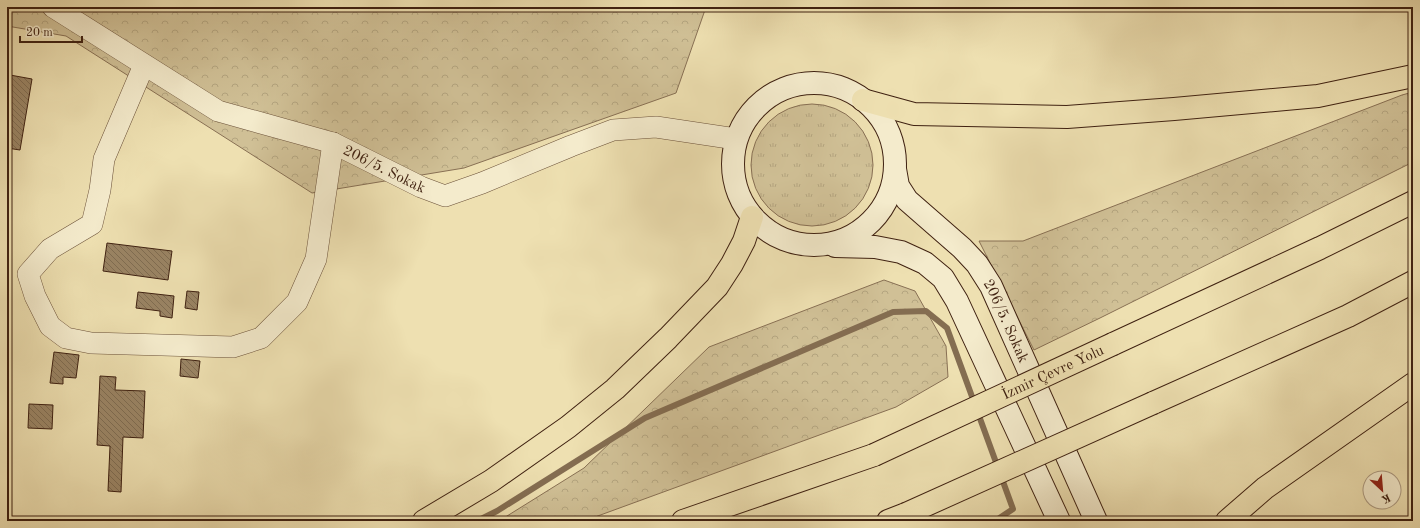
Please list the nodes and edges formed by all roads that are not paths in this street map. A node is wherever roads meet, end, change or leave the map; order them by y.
1 (53, 7) edge
2 (144, 65) junction
3 (1413, 76) edge
4 (863, 100) junction
5 (736, 140) junction
6 (333, 143) junction
7 (895, 167) junction
8 (1413, 202) edge
9 (752, 217) junction
10 (809, 245) junction
11 (1413, 282) edge
12 (1413, 384) edge
13 (897, 518) edge
14 (424, 521) edge
15 (683, 521) edge
16 (1059, 521) edge
17 (1096, 521) edge
18 (1228, 521) edge

1 - 2 street, 206/5. Sokak
2 - 6 street, 206/5. Sokak
2 - 6 street
3 - 4 highway
4 - 5 main road, 206/5. Sokak
4 - 7 main road, 206/5. Sokak
5 - 6 street, 206/5. Sokak
5 - 9 main road, 206/5. Sokak
7 - 10 main road
7 - 17 main road, 206/5. Sokak
8 - 15 highway, İzmir Çevre Yolu, bridge
9 - 10 main road, 206/5. Sokak
9 - 14 highway
10 - 16 main road
11 - 13 highway, bridge
12 - 18 highway

